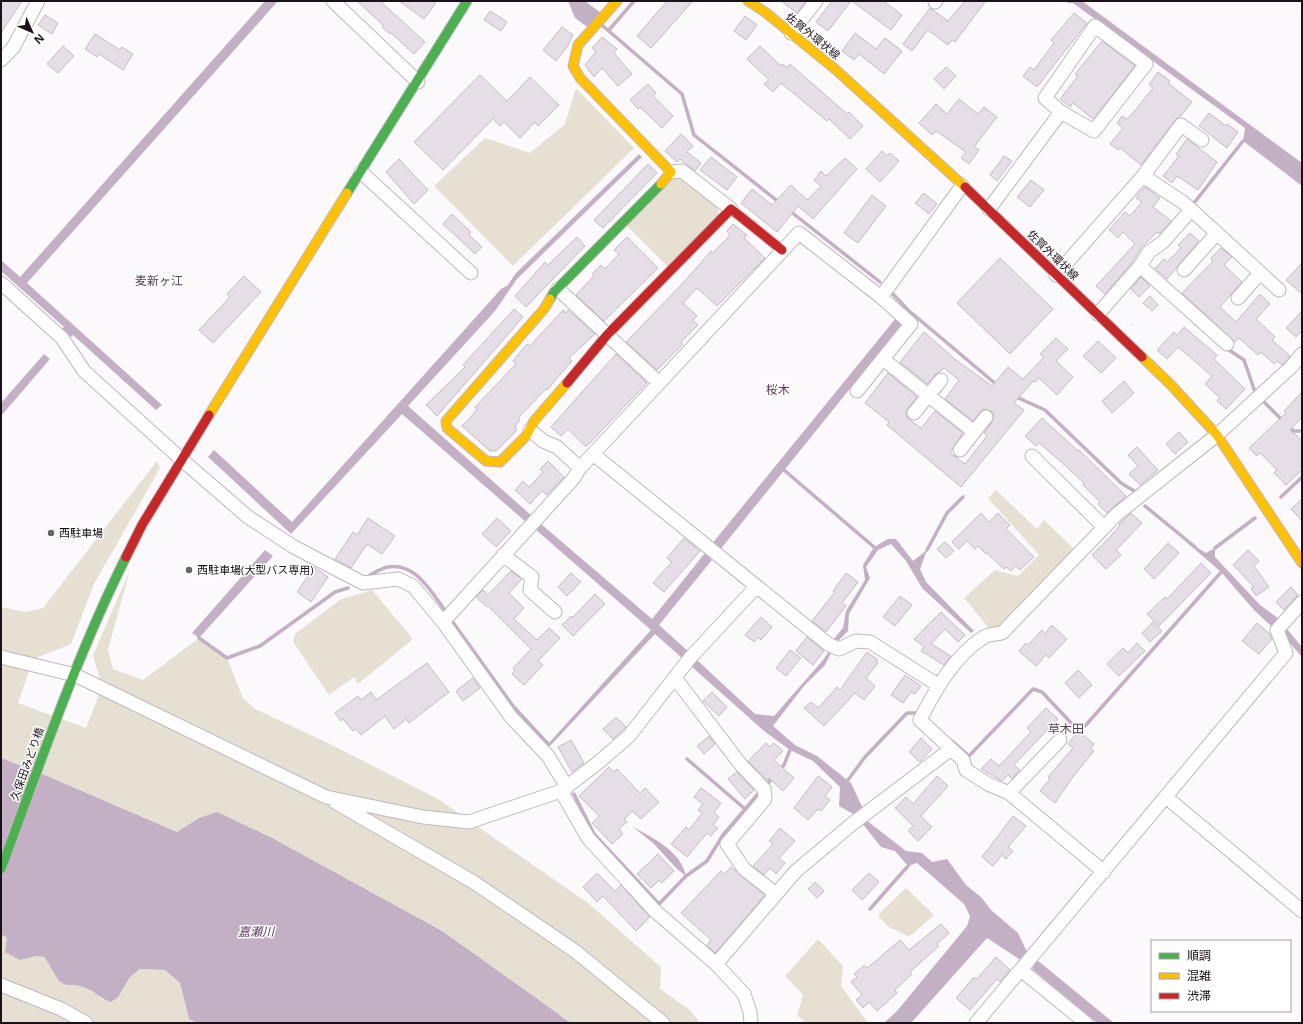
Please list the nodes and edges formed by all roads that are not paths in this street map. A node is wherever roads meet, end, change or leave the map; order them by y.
1 (38, 1) edge
2 (333, 1) edge
3 (468, 1) edge
4 (617, 1) edge
5 (748, 1) edge
6 (773, 1) edge
7 (816, 1) edge
8 (765, 12) junction
9 (791, 33) junction
10 (1, 60) edge
11 (418, 82) junction
12 (1060, 112) junction
13 (1202, 140) dead end
14 (361, 172) junction
15 (671, 172) junction
16 (1143, 176) junction
17 (962, 186) junction
18 (731, 209) junction
19 (989, 209) junction
20 (1191, 210) junction
21 (1217, 233) junction
22 (782, 250) junction
23 (1140, 266) junction
24 (1184, 270) dead end
25 (471, 273) dead end
26 (1260, 273) junction
27 (1056, 275) junction
28 (1, 283) edge
29 (558, 289) junction
30 (1278, 290) dead end
31 (881, 297) junction
32 (1238, 298) dead end
33 (1098, 314) junction
34 (607, 335) junction
35 (1227, 344) dead end
36 (1302, 354) edge
37 (883, 359) junction
38 (941, 380) dead end
39 (659, 384) junction
40 (857, 391) dead end
41 (928, 395) junction
42 (914, 413) dead end
43 (986, 417) dead end
44 (530, 430) junction
45 (974, 432) junction
46 (1217, 435) junction
47 (960, 450) dead end
48 (593, 454) junction
49 (1032, 456) dead end
50 (181, 459) junction
51 (580, 468) junction
52 (1104, 527) junction
53 (503, 556) junction
54 (1302, 563) edge
55 (756, 587) junction
56 (1302, 602) edge
57 (555, 612) dead end
58 (443, 622) junction
59 (1, 656) edge
60 (75, 675) junction
61 (675, 678) junction
62 (938, 685) junction
63 (1060, 740) dead end
64 (951, 750) junction
65 (564, 789) junction
66 (1009, 793) junction
67 (326, 797) junction
68 (1166, 797) junction
69 (1, 869) edge
70 (1104, 872) junction
71 (776, 894) junction
72 (1302, 911) edge
73 (716, 964) junction
74 (1021, 970) junction
75 (1, 985) edge
76 (86, 1023) edge
77 (663, 1023) edge
78 (751, 1023) edge
79 (976, 1023) edge
80 (1086, 1023) edge

1 - 10 street
2 - 11 street
3 - 11 street, 久保田みどり橋
4 - 15 street
5 - 8 street, 佐賀外環状線
6 - 8 street
7 - 9 street
8 - 9 street, 佐賀外環状線
9 - 17 street, 佐賀外環状線
11 - 14 street, 久保田みどり橋
12 - 12 street
12 - 19 street
13 - 16 street
14 - 25 street
14 - 50 street, 久保田みどり橋
15 - 18 street
15 - 29 street
16 - 20 street
16 - 27 street
17 - 19 street, 佐賀外環状線
17 - 31 street
18 - 22 street
18 - 34 street
19 - 27 street, 佐賀外環状線
20 - 21 street
20 - 23 street
21 - 24 street
21 - 26 street
22 - 31 street
22 - 39 street
23 - 33 street
23 - 35 street
26 - 30 street
26 - 32 street
27 - 33 street, 佐賀外環状線
28 - 50 street
29 - 34 street
29 - 44 street
31 - 37 street
33 - 46 street, 佐賀外環状線
34 - 39 street
34 - 44 street
36 - 46 street
37 - 40 street
37 - 41 street
38 - 41 street
39 - 48 street
41 - 42 street
41 - 45 street
43 - 45 street
44 - 51 street
45 - 47 street
46 - 52 street
46 - 54 street, 佐賀外環状線
48 - 51 street
48 - 55 street
49 - 52 street
50 - 58 street
50 - 60 street, 久保田みどり橋
51 - 53 street
52 - 62 street
53 - 57 street
53 - 58 street
55 - 61 street
55 - 62 street
56 - 68 street
58 - 65 street
59 - 60 street
60 - 67 street
60 - 69 street, 久保田みどり橋
61 - 65 street
61 - 71 street
62 - 64 street
63 - 66 street
64 - 66 street
64 - 71 street
65 - 67 street
65 - 73 street
66 - 70 street
67 - 77 street
68 - 70 street
68 - 72 street
70 - 74 street
71 - 73 street
73 - 78 street
74 - 79 street
74 - 80 street
75 - 76 street

